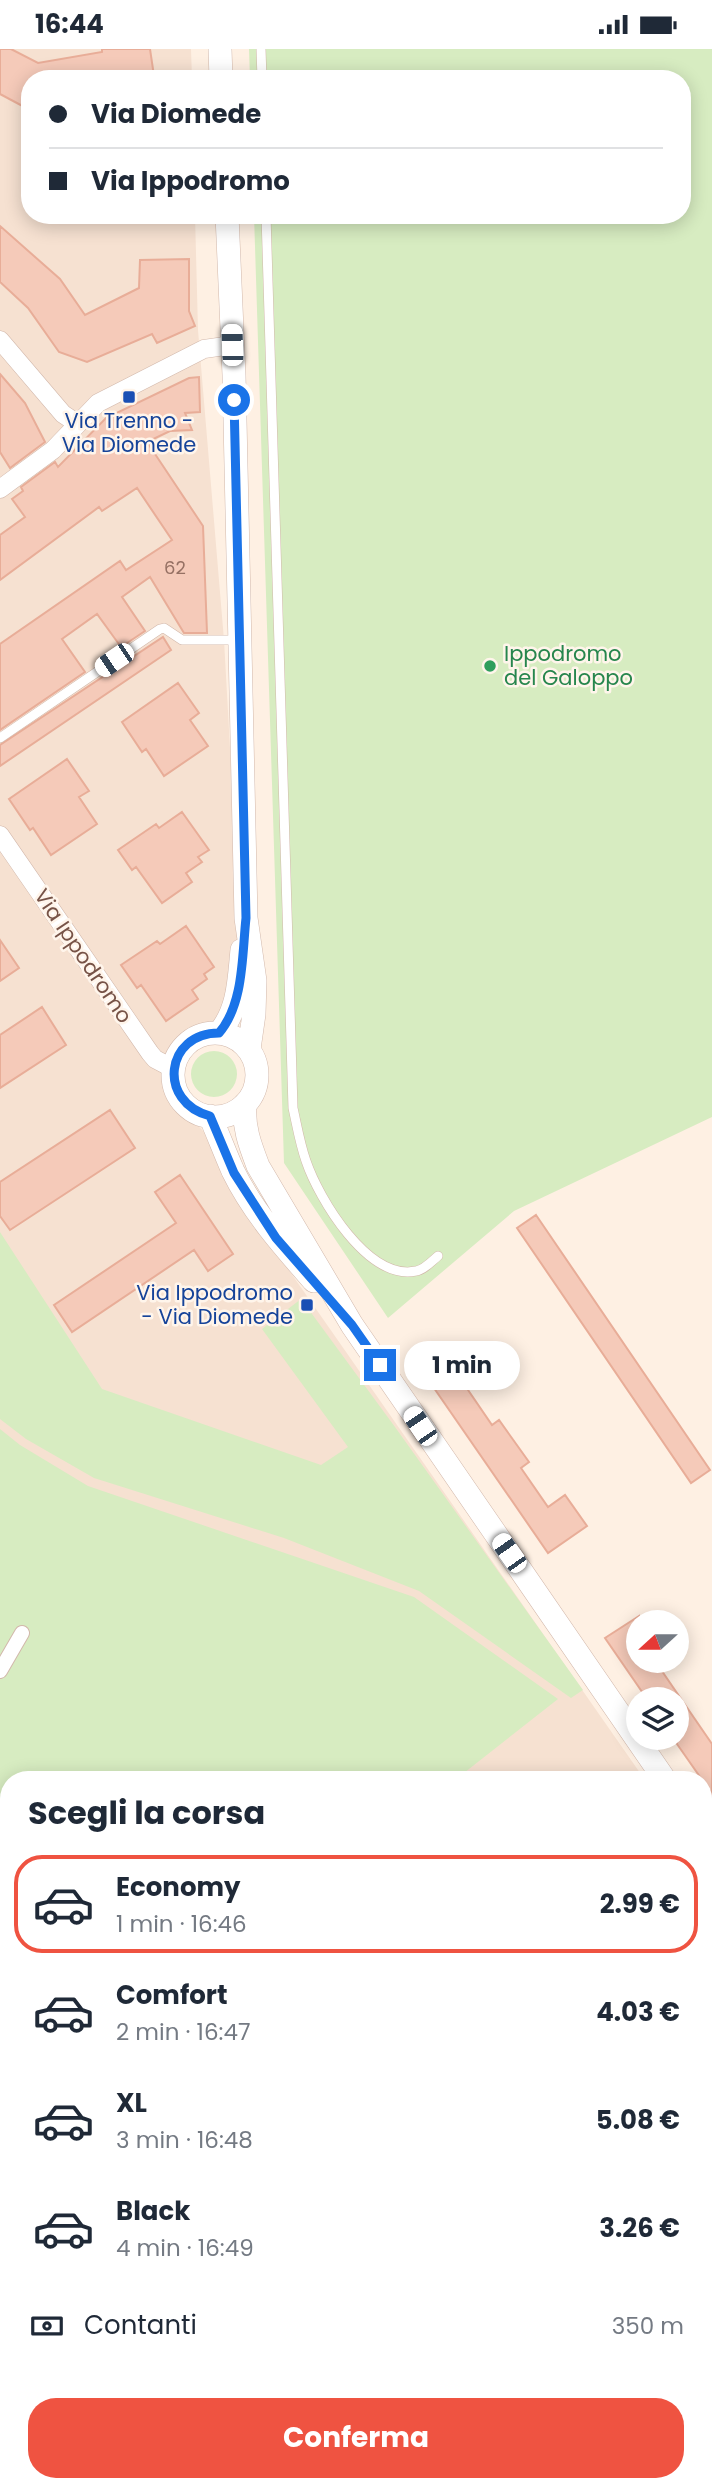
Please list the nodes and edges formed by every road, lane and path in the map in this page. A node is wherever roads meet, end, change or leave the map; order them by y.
1 (220, 49) edge
2 (261, 49) edge
3 (221, 70) edge
4 (262, 70) edge
5 (227, 224) edge
6 (266, 224) edge
7 (0, 340) edge
8 (232, 345) junction
9 (78, 424) junction
10 (0, 489) edge
11 (240, 640) junction
12 (0, 738) edge
13 (0, 835) edge
14 (246, 918) junction
15 (219, 1033) junction
16 (248, 1049) junction
17 (174, 1069) junction
18 (245, 1104) junction
19 (210, 1116) junction
20 (438, 1257) dead end
21 (352, 1325) junction
22 (22, 1633) dead end
23 (0, 1671) edge
24 (659, 1771) edge

1 - 3 street
2 - 4 lane
5 - 8 street
6 - 20 lane
7 - 9 street
8 - 9 street
8 - 11 street
9 - 10 street
11 - 12 lane
11 - 14 street
13 - 17 street, Via Ippodromo
14 - 15 street
14 - 16 street
15 - 16 street
15 - 17 street
16 - 18 street
17 - 19 street
18 - 19 street
18 - 21 street
19 - 21 street
21 - 24 street
22 - 23 street

